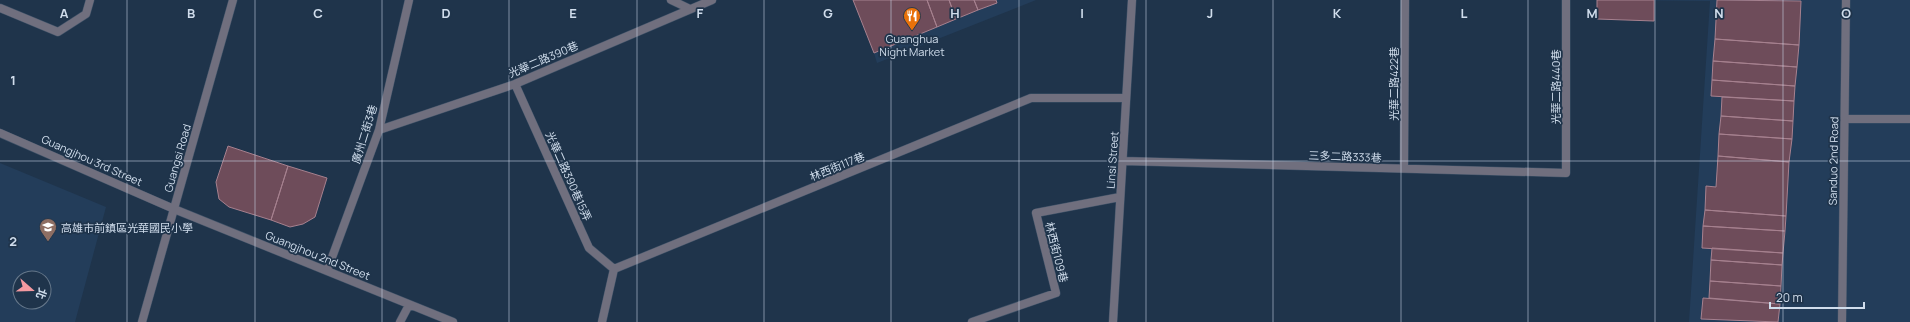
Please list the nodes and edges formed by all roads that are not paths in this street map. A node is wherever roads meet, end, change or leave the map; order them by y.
1 (90, 0) edge
2 (233, 0) edge
3 (409, 0) edge
4 (671, 0) edge
5 (712, 0) edge
6 (1132, 0) edge
7 (1405, 0) edge
8 (1566, 0) edge
9 (1846, 0) edge
10 (0, 8) edge
11 (690, 9) junction
12 (516, 84) junction
13 (1126, 98) junction
14 (1845, 119) junction
15 (1910, 119) edge
16 (379, 130) junction
17 (0, 133) edge
18 (1123, 161) junction
19 (1404, 168) junction
20 (1566, 173) joint
21 (1120, 197) junction
22 (174, 209) junction
23 (614, 269) junction
24 (327, 271) junction
25 (409, 305) junction
26 (142, 322) edge
27 (400, 322) edge
28 (453, 322) edge
29 (602, 322) edge
30 (972, 322) edge
31 (1113, 322) edge
32 (1842, 322) edge

1 - 10 street
2 - 22 street, Guangsi Road
3 - 16 street, 廣州二街3巷
4 - 11 street
5 - 11 street, 光華二路390巷
6 - 13 street, Linsi Street
7 - 19 street, 光華二路422巷
8 - 20 street, 光華二路440巷
9 - 14 street, Sanduo 2nd Road
11 - 12 street, 光華二路390巷
12 - 16 street, 光華二路390巷
12 - 23 street, 光華二路390巷15弄
13 - 18 street, Linsi Street
13 - 23 street, 林西街117巷
14 - 15 street
14 - 32 street, Sanduo 2nd Road
16 - 24 street, 廣州二街3巷
17 - 22 street, Guangjhou 3rd Street
18 - 19 street, 三多二路333巷
18 - 21 street, Linsi Street
19 - 20 street, 三多二路333巷
21 - 30 street, 林西街109巷
21 - 31 street, Linsi Street
22 - 24 street, Guangjhou 2nd Street
22 - 26 street, Guangsi Road
23 - 29 street
24 - 25 street, Guangjhou 2nd Street
25 - 27 street
25 - 28 street, Guangjhou 2nd Street

